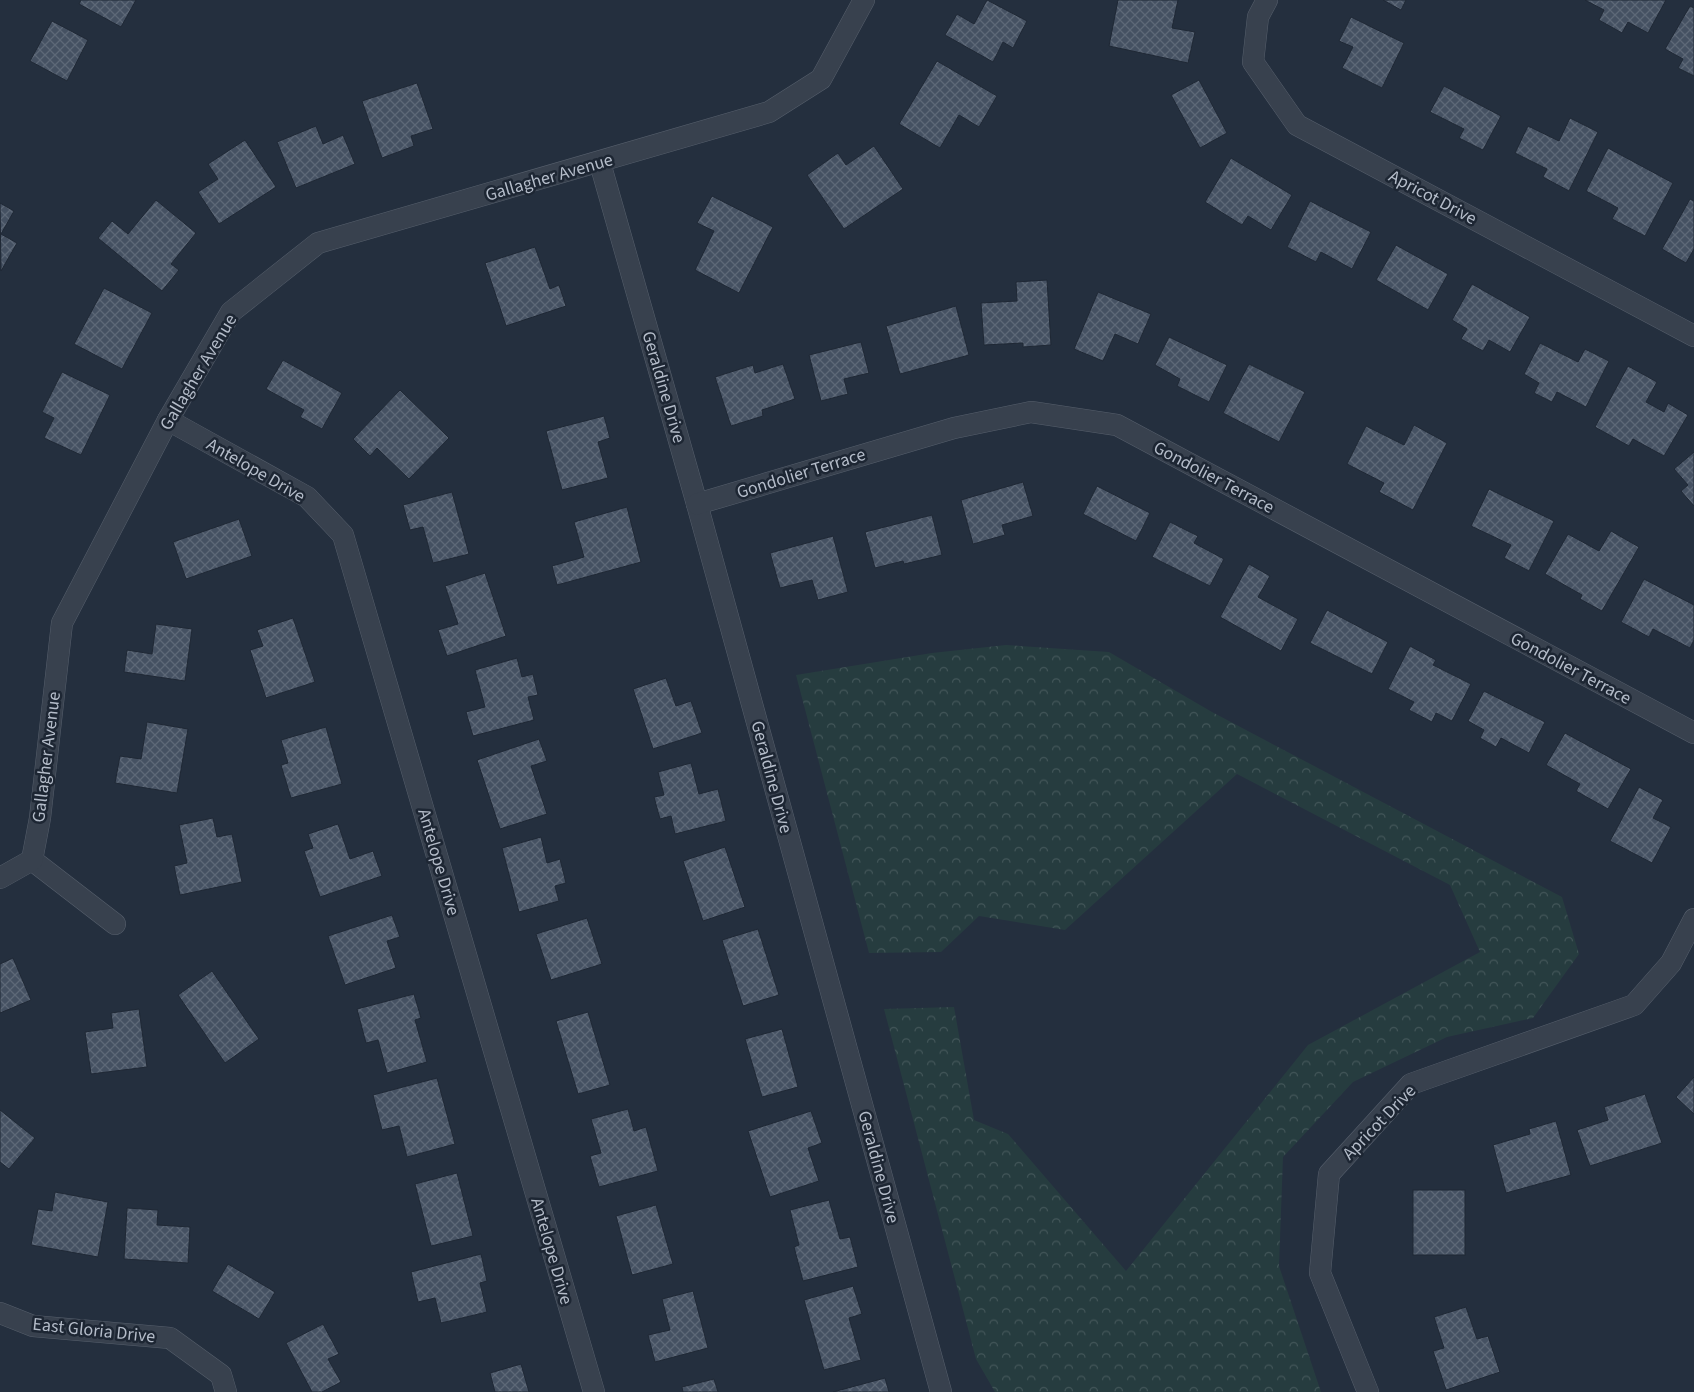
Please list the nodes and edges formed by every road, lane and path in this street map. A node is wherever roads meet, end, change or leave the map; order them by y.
1 (864, 0) edge
2 (1267, 0) edge
3 (600, 163) junction
4 (1694, 336) edge
5 (168, 420) junction
6 (697, 504) junction
7 (1694, 733) edge
8 (32, 860) junction
9 (0, 878) edge
10 (1694, 919) edge
11 (115, 924) dead end
12 (0, 1313) edge
13 (226, 1392) edge
14 (594, 1392) edge
15 (941, 1392) edge
16 (1368, 1392) edge

1 - 3 street, Gallagher Avenue
2 - 4 street, Apricot Drive
3 - 5 street, Gallagher Avenue
3 - 6 street, Geraldine Drive
5 - 8 street, Gallagher Avenue
5 - 14 street, Antelope Drive
6 - 7 street, Gondolier Terrace
6 - 15 street, Geraldine Drive
8 - 9 street
8 - 11 street
10 - 16 street, Apricot Drive
12 - 13 street, East Gloria Drive

